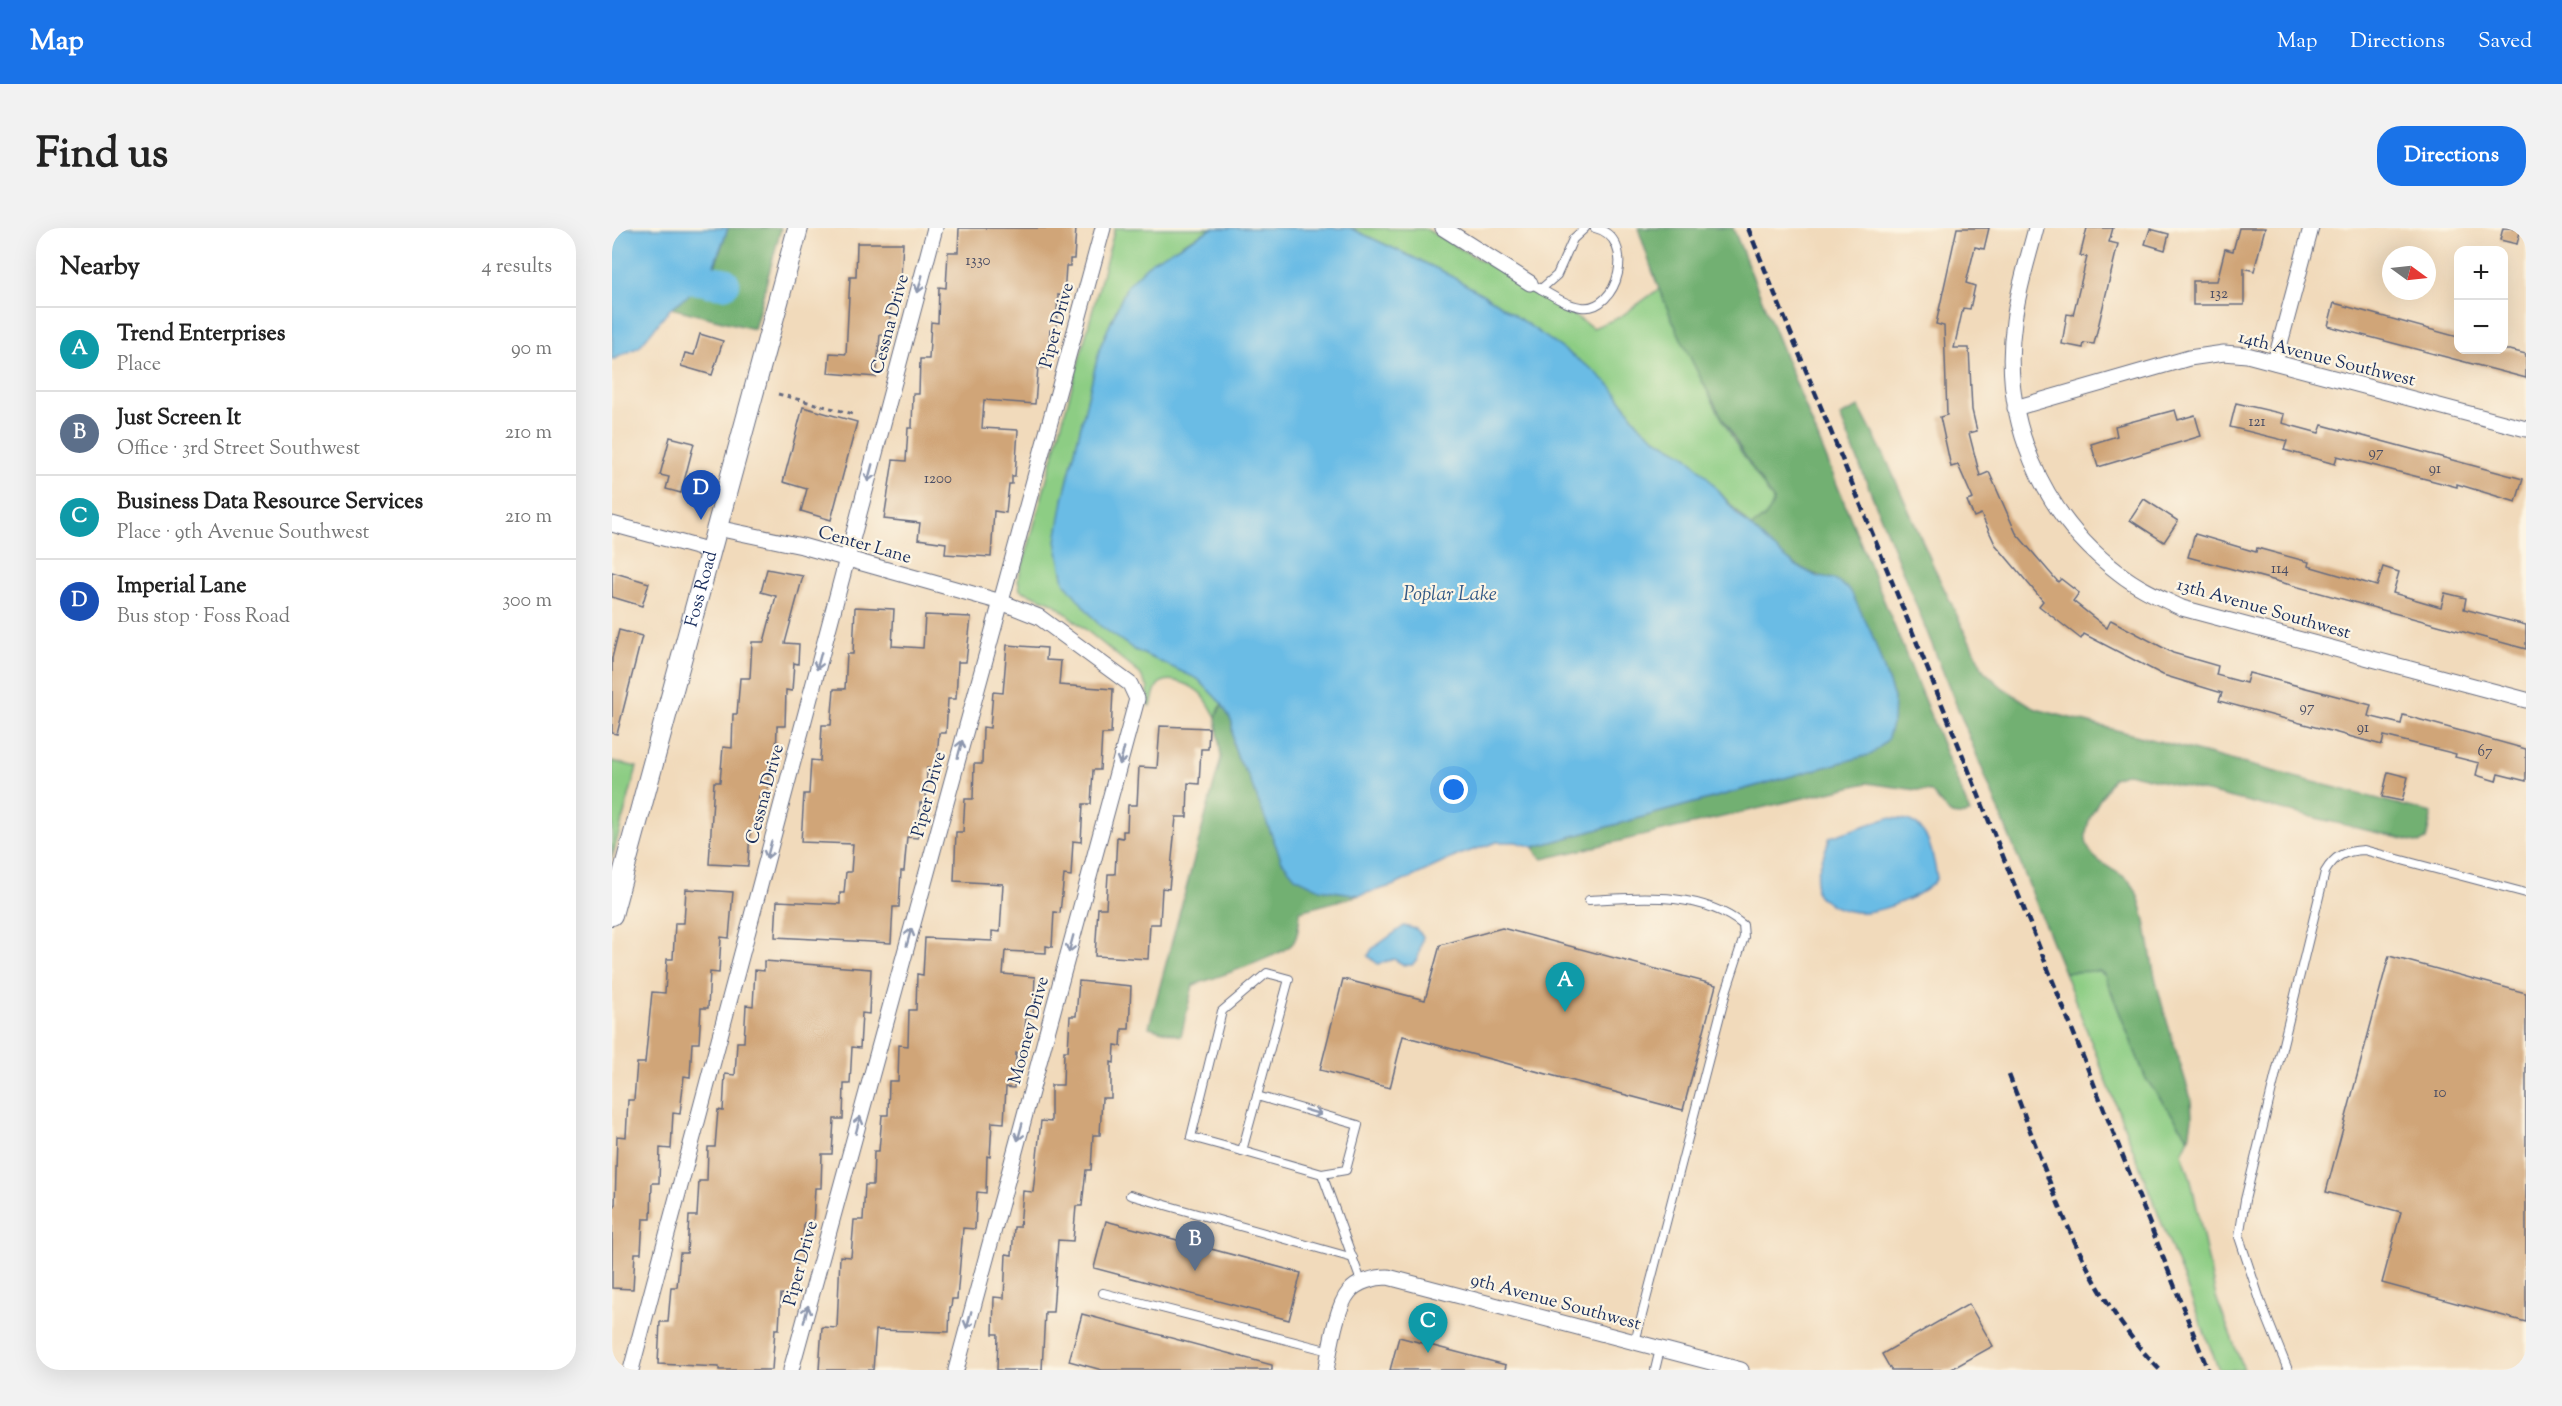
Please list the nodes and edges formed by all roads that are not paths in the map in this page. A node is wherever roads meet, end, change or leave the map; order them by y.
1 (798, 228) edge
2 (935, 228) edge
3 (1103, 228) edge
4 (1443, 228) edge
5 (1585, 228) edge
6 (1595, 228) edge
7 (2036, 228) edge
8 (2311, 228) edge
9 (1536, 286) junction
10 (2275, 362) junction
11 (2015, 408) junction
12 (2526, 429) edge
13 (612, 524) edge
14 (717, 528) junction
15 (711, 550) junction
16 (846, 560) junction
17 (1000, 602) junction
18 (1137, 699) joint
19 (2526, 700) edge
20 (2526, 893) edge
21 (1589, 900) dead end
22 (612, 915) edge
23 (1257, 1096) junction
24 (1242, 1151) junction
25 (1322, 1174) junction
26 (1130, 1195) dead end
27 (1353, 1258) junction
28 (1362, 1284) junction
29 (1103, 1293) dead end
30 (1635, 1342) junction
31 (1660, 1349) junction
32 (1330, 1351) junction
33 (631, 1370) edge
34 (791, 1370) edge
35 (956, 1370) edge
36 (1326, 1370) edge
37 (1654, 1370) edge
38 (1741, 1370) edge
39 (2288, 1370) edge

1 - 14 street, Foss Road
2 -> 16 street, Cessna Drive
3 - 17 street, Piper Drive
4 - 9 street
5 - 9 lane
6 - 9 lane
7 - 11 street, 13th Avenue Southwest
8 - 10 street
10 - 11 street, 14th Avenue Southwest
10 - 12 street, 14th Avenue Southwest
11 - 19 street, 13th Avenue Southwest
13 - 15 street
14 - 15 street, Foss Road
14 - 16 street, Center Lane
15 - 22 street, Foss Road
16 - 17 street, Center Lane
16 -> 33 street, Cessna Drive
17 - 18 street, Center Lane
34 -> 17 street, Piper Drive
18 -> 35 street, Mooney Drive
20 - 39 lane
21 - 30 lane
23 - 24 lane
23 - 24 lane
23 -> 25 lane
24 - 25 lane
25 - 27 lane
26 - 27 lane
27 - 28 lane
28 - 30 street, 9th Avenue Southwest
28 - 32 street
29 - 32 lane
30 - 31 street, 9th Avenue Southwest
31 - 37 lane
31 - 38 street, 9th Avenue Southwest
32 - 36 street

